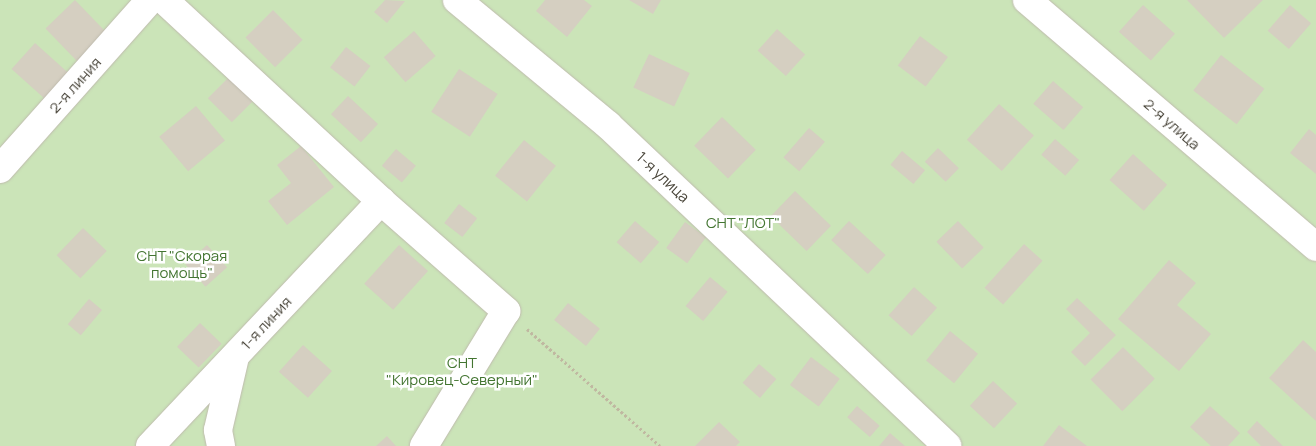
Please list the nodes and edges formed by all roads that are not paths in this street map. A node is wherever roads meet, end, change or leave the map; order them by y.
1 (150, 0) edge
2 (164, 0) edge
3 (457, 0) edge
4 (1027, 0) edge
5 (0, 169) edge
6 (381, 201) junction
7 (1316, 247) edge
8 (236, 355) junction
9 (150, 446) edge
10 (221, 446) edge
11 (424, 446) edge
12 (947, 446) edge

1 - 5 street, 2-я линия
2 - 6 street
3 - 12 street, 1-я улица
4 - 7 street, 2-я улица
6 - 8 street, 1-я линия
6 - 11 street
8 - 9 street, 1-я линия
8 - 10 street

